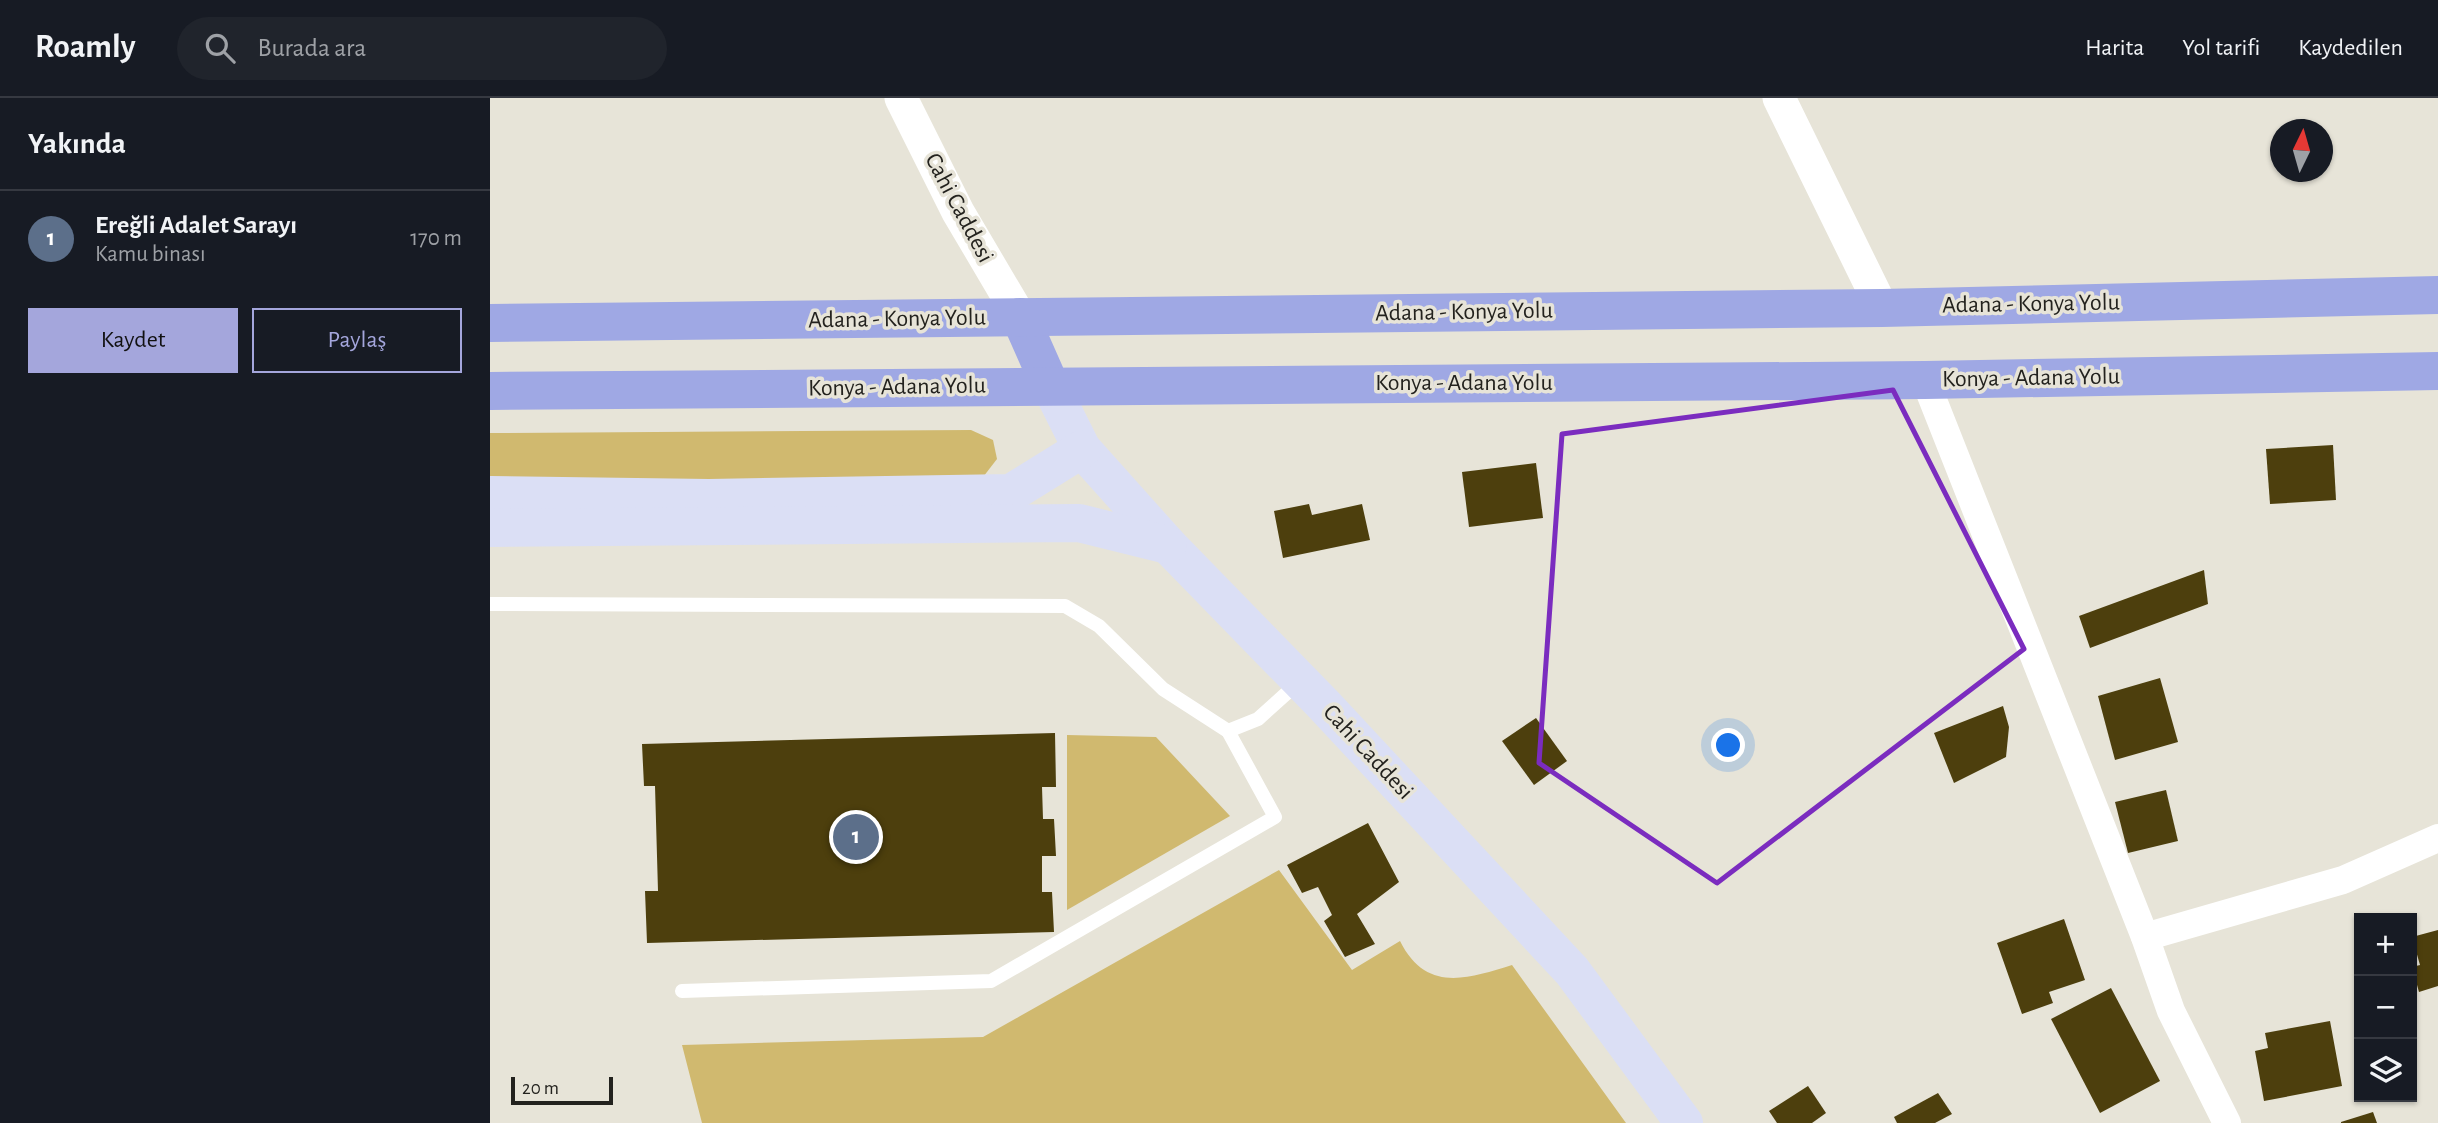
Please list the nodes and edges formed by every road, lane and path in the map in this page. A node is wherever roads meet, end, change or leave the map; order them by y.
1 (901, 98) edge
2 (1779, 98) edge
3 (2438, 295) edge
4 (1882, 308) junction
5 (1020, 317) junction
6 (490, 323) edge
7 (2438, 371) edge
8 (1925, 380) junction
9 (1050, 385) junction
10 (490, 391) edge
11 (1082, 449) junction
12 (490, 495) edge
13 (490, 528) edge
14 (1168, 545) junction
15 (490, 604) edge
16 (1300, 681) junction
17 (1228, 731) junction
18 (2438, 838) edge
19 (2145, 937) junction
20 (682, 991) dead end
21 (1684, 1123) edge
22 (2227, 1123) edge

1 - 5 street, Cahi Caddesi
2 - 4 street
3 - 4 highway, Adana - Konya Yolu
4 - 5 highway, Adana - Konya Yolu
5 - 6 highway, Adana - Konya Yolu
5 - 9 highway
7 - 8 highway, Konya - Adana Yolu
8 - 9 highway, Konya - Adana Yolu
8 - 19 street
9 - 10 highway, Konya - Adana Yolu
9 - 11 main road, Cahi Caddesi
11 - 12 main road
11 - 14 main road, Cahi Caddesi
13 - 14 main road
14 - 16 main road, Cahi Caddesi
15 - 17 lane
16 - 17 lane
16 - 21 main road, Cahi Caddesi
17 - 20 lane
18 - 19 street
19 - 22 street

